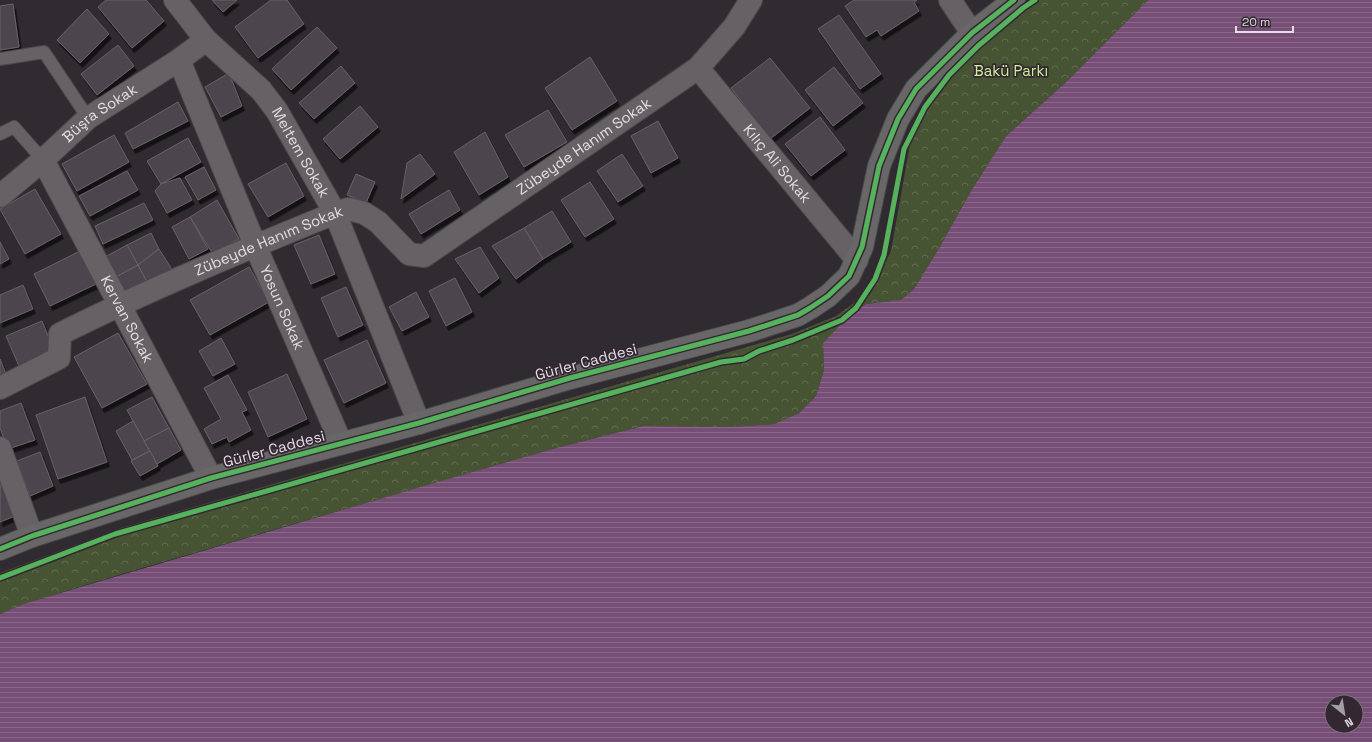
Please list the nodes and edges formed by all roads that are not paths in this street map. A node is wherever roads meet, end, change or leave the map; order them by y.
1 (175, 0) edge
2 (751, 0) edge
3 (950, 0) edge
4 (1014, 0) edge
5 (972, 33) junction
6 (206, 40) junction
7 (0, 59) edge
8 (179, 60) junction
9 (698, 68) junction
10 (88, 118) junction
11 (0, 134) edge
12 (43, 160) junction
13 (0, 196) edge
14 (335, 213) junction
15 (255, 246) junction
16 (857, 260) junction
17 (120, 304) junction
18 (0, 388) edge
19 (418, 423) junction
20 (342, 443) junction
21 (0, 448) edge
22 (211, 478) junction
23 (32, 536) junction
24 (0, 550) edge

1 - 6 street, Meltem Sokak
2 - 9 street, Zübeyde Hanım Sokak
3 - 5 street
4 - 5 street, Gürler Caddesi
5 - 16 street, Gürler Caddesi
6 - 8 street, Büşra Sokak
6 - 14 street, Meltem Sokak
7 - 10 lane
8 - 10 street, Büşra Sokak
8 - 15 street, Yosun Sokak
9 - 14 street, Zübeyde Hanım Sokak
9 - 16 street, Kılıç Ali Sokak
10 - 12 street, Büşra Sokak
11 - 12 lane
12 - 13 street, Büşra Sokak
12 - 17 street, Kervan Sokak
14 - 15 street, Zübeyde Hanım Sokak
14 - 19 street, Meltem Sokak
15 - 17 street, Zübeyde Hanım Sokak
15 - 20 street, Yosun Sokak
16 - 19 street, Gürler Caddesi
17 - 18 street, Zübeyde Hanım Sokak
17 - 22 street, Kervan Sokak
19 - 20 street, Gürler Caddesi
20 - 22 street, Gürler Caddesi
21 - 23 street
22 - 23 street, Gürler Caddesi
23 - 24 street, Gürler Caddesi

